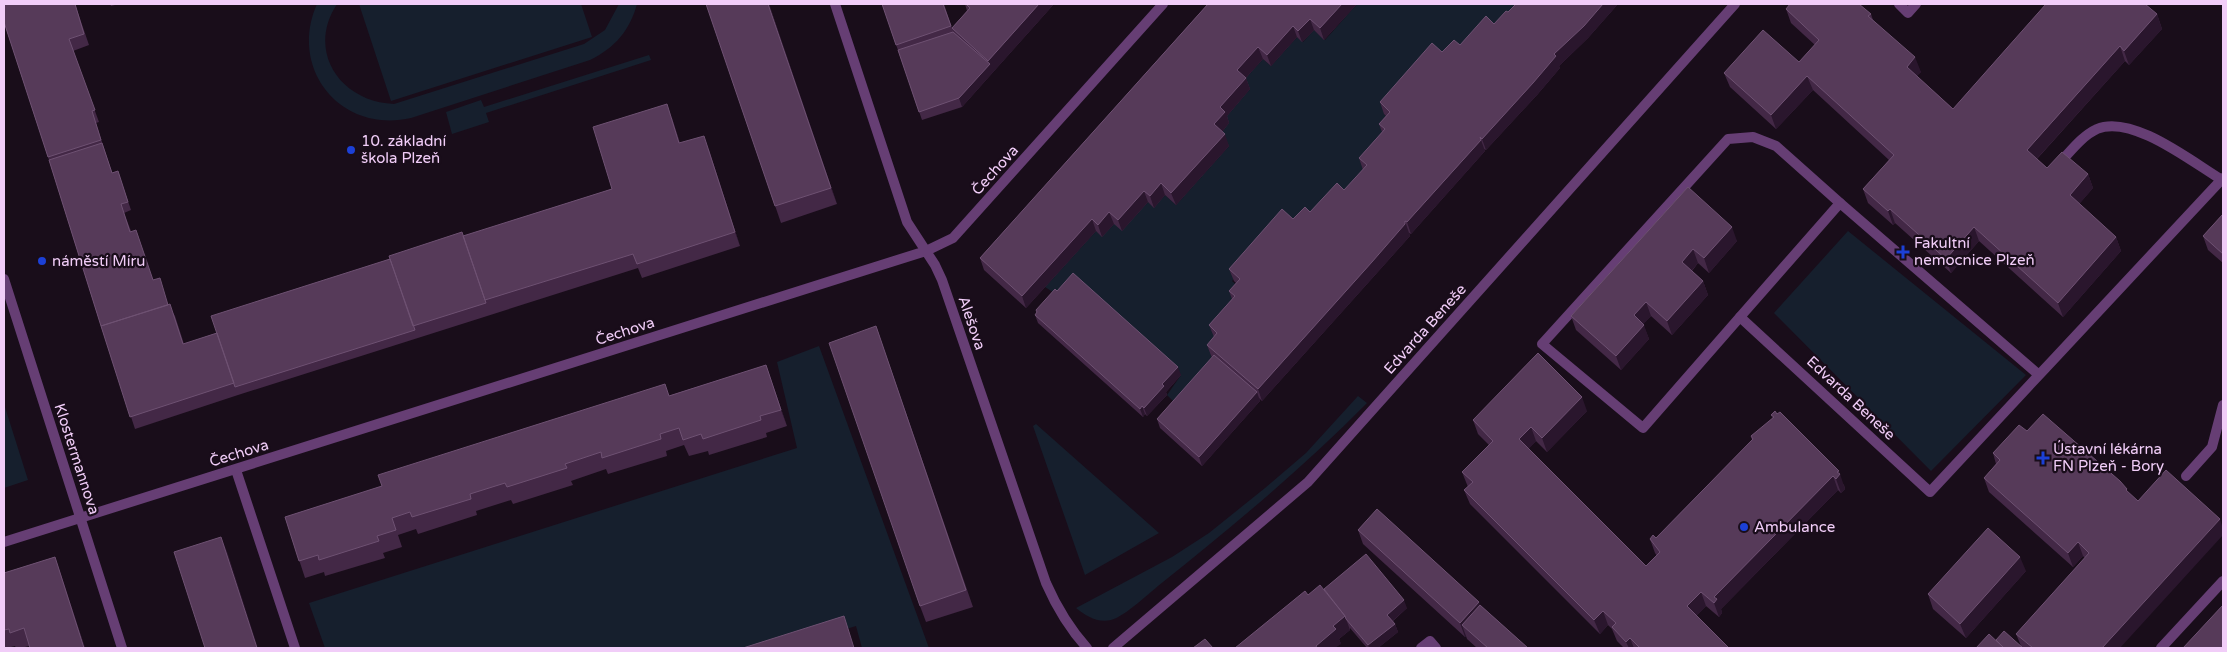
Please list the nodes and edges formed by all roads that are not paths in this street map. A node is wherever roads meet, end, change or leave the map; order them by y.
1 (835, 4) edge
2 (1163, 4) edge
3 (1735, 4) edge
4 (1898, 4) edge
5 (1916, 4) edge
6 (2064, 157) edge
7 (2223, 179) edge
8 (1840, 203) junction
9 (926, 251) junction
10 (4, 279) edge
11 (1740, 317) junction
12 (2039, 375) junction
13 (2223, 405) edge
14 (236, 470) junction
15 (2186, 476) dead end
16 (80, 518) junction
17 (4, 542) edge
18 (2223, 581) edge
19 (122, 648) edge
20 (295, 648) edge
21 (1087, 648) edge
22 (1113, 648) edge
23 (1421, 648) edge
24 (1436, 648) edge
25 (2161, 648) edge

1 - 9 street, Alešova
2 - 9 street, Čechova
3 - 22 street, Edvarda Beneše
4 - 5 street
6 - 7 street
7 - 12 street, Edvarda Beneše
8 - 11 street
8 - 11 street
8 - 12 street
9 - 14 street, Čechova
9 - 21 street, Alešova
10 - 16 street, Klostermannova
11 - 12 street, Edvarda Beneše
13 - 15 street
14 - 16 street, Čechova
14 - 20 street
16 - 17 street, Čechova
16 - 19 street, Klostermannova
18 - 25 street
23 - 24 street

